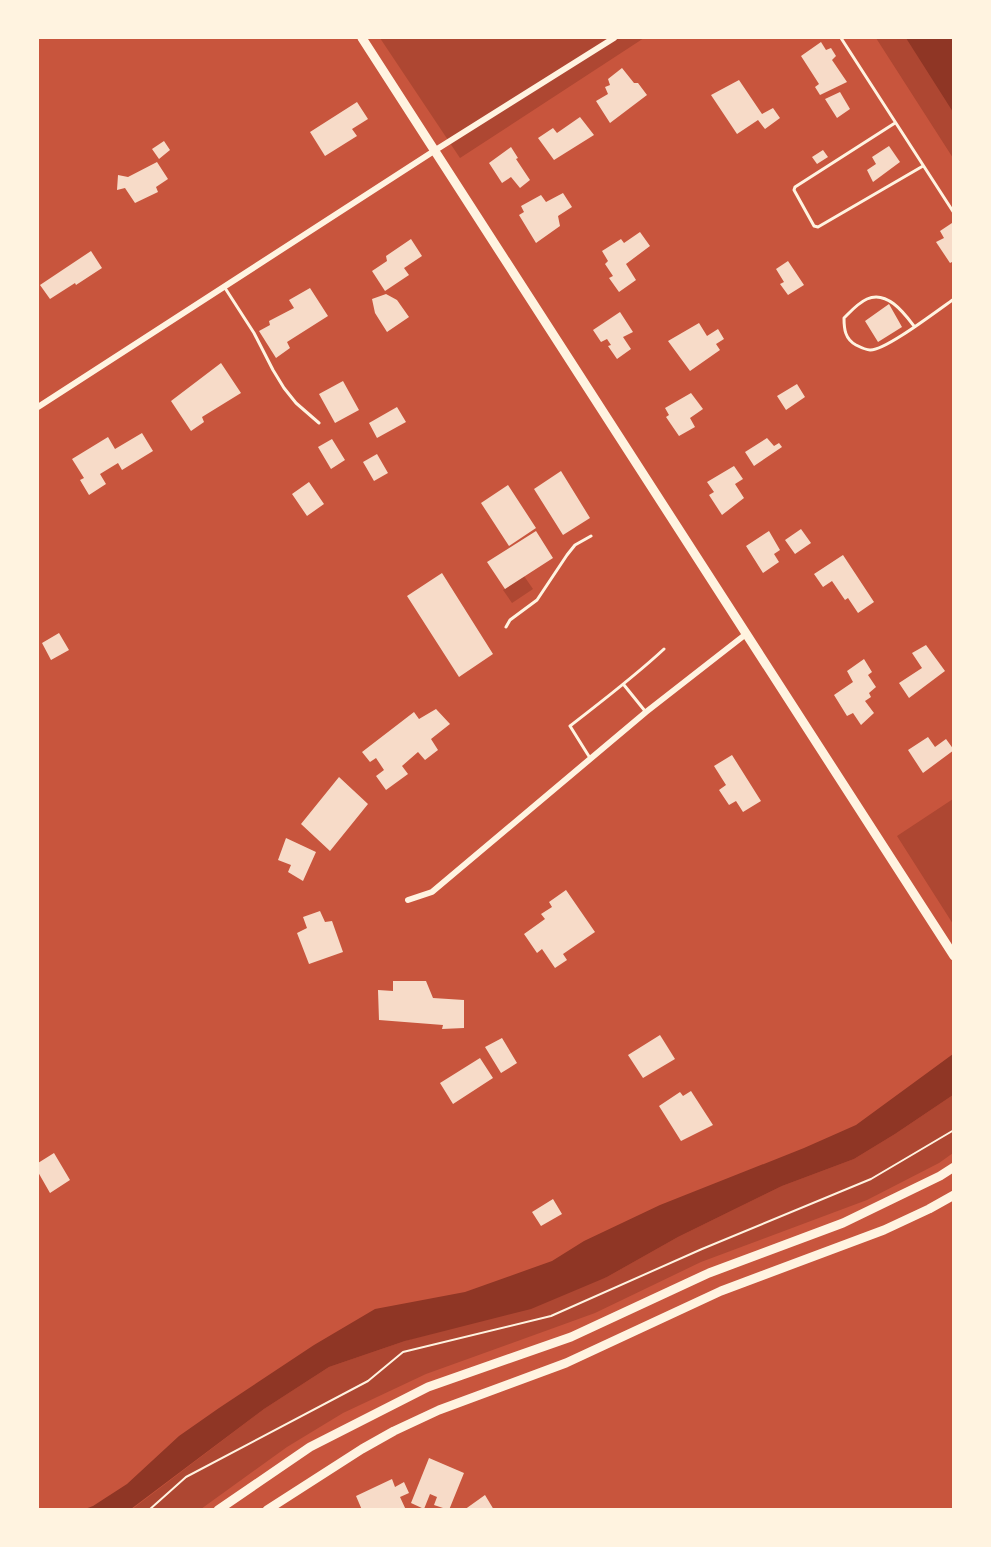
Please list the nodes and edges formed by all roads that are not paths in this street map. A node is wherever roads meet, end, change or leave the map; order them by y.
1 (362, 38) edge
2 (614, 38) edge
3 (840, 38) edge
4 (896, 123) junction
5 (434, 151) junction
6 (923, 166) junction
7 (954, 213) edge
8 (224, 286) junction
9 (954, 299) edge
10 (914, 326) junction
11 (38, 407) edge
12 (319, 423) dead end
13 (591, 536) dead end
14 (506, 627) dead end
15 (746, 634) junction
16 (664, 649) dead end
17 (624, 685) junction
18 (646, 712) junction
19 (590, 759) junction
20 (408, 900) dead end
21 (947, 948) junction
22 (954, 956) edge
23 (954, 961) edge
24 (954, 1167) edge
25 (954, 1195) edge
26 (218, 1509) edge
27 (267, 1509) edge

1 - 5 main road
2 - 5 street
3 - 4 lane
4 - 6 lane
4 - 6 lane
5 - 8 street
5 - 15 main road
6 - 7 lane
8 - 11 street
8 - 12 lane
9 - 10 lane
10 - 10 lane
13 - 14 lane
15 - 18 street
15 - 21 main road
16 - 17 lane
17 - 18 lane
17 - 19 lane
18 - 19 street
19 - 20 street
21 - 22 main road
21 - 23 main road
24 - 26 main road
25 - 27 main road

